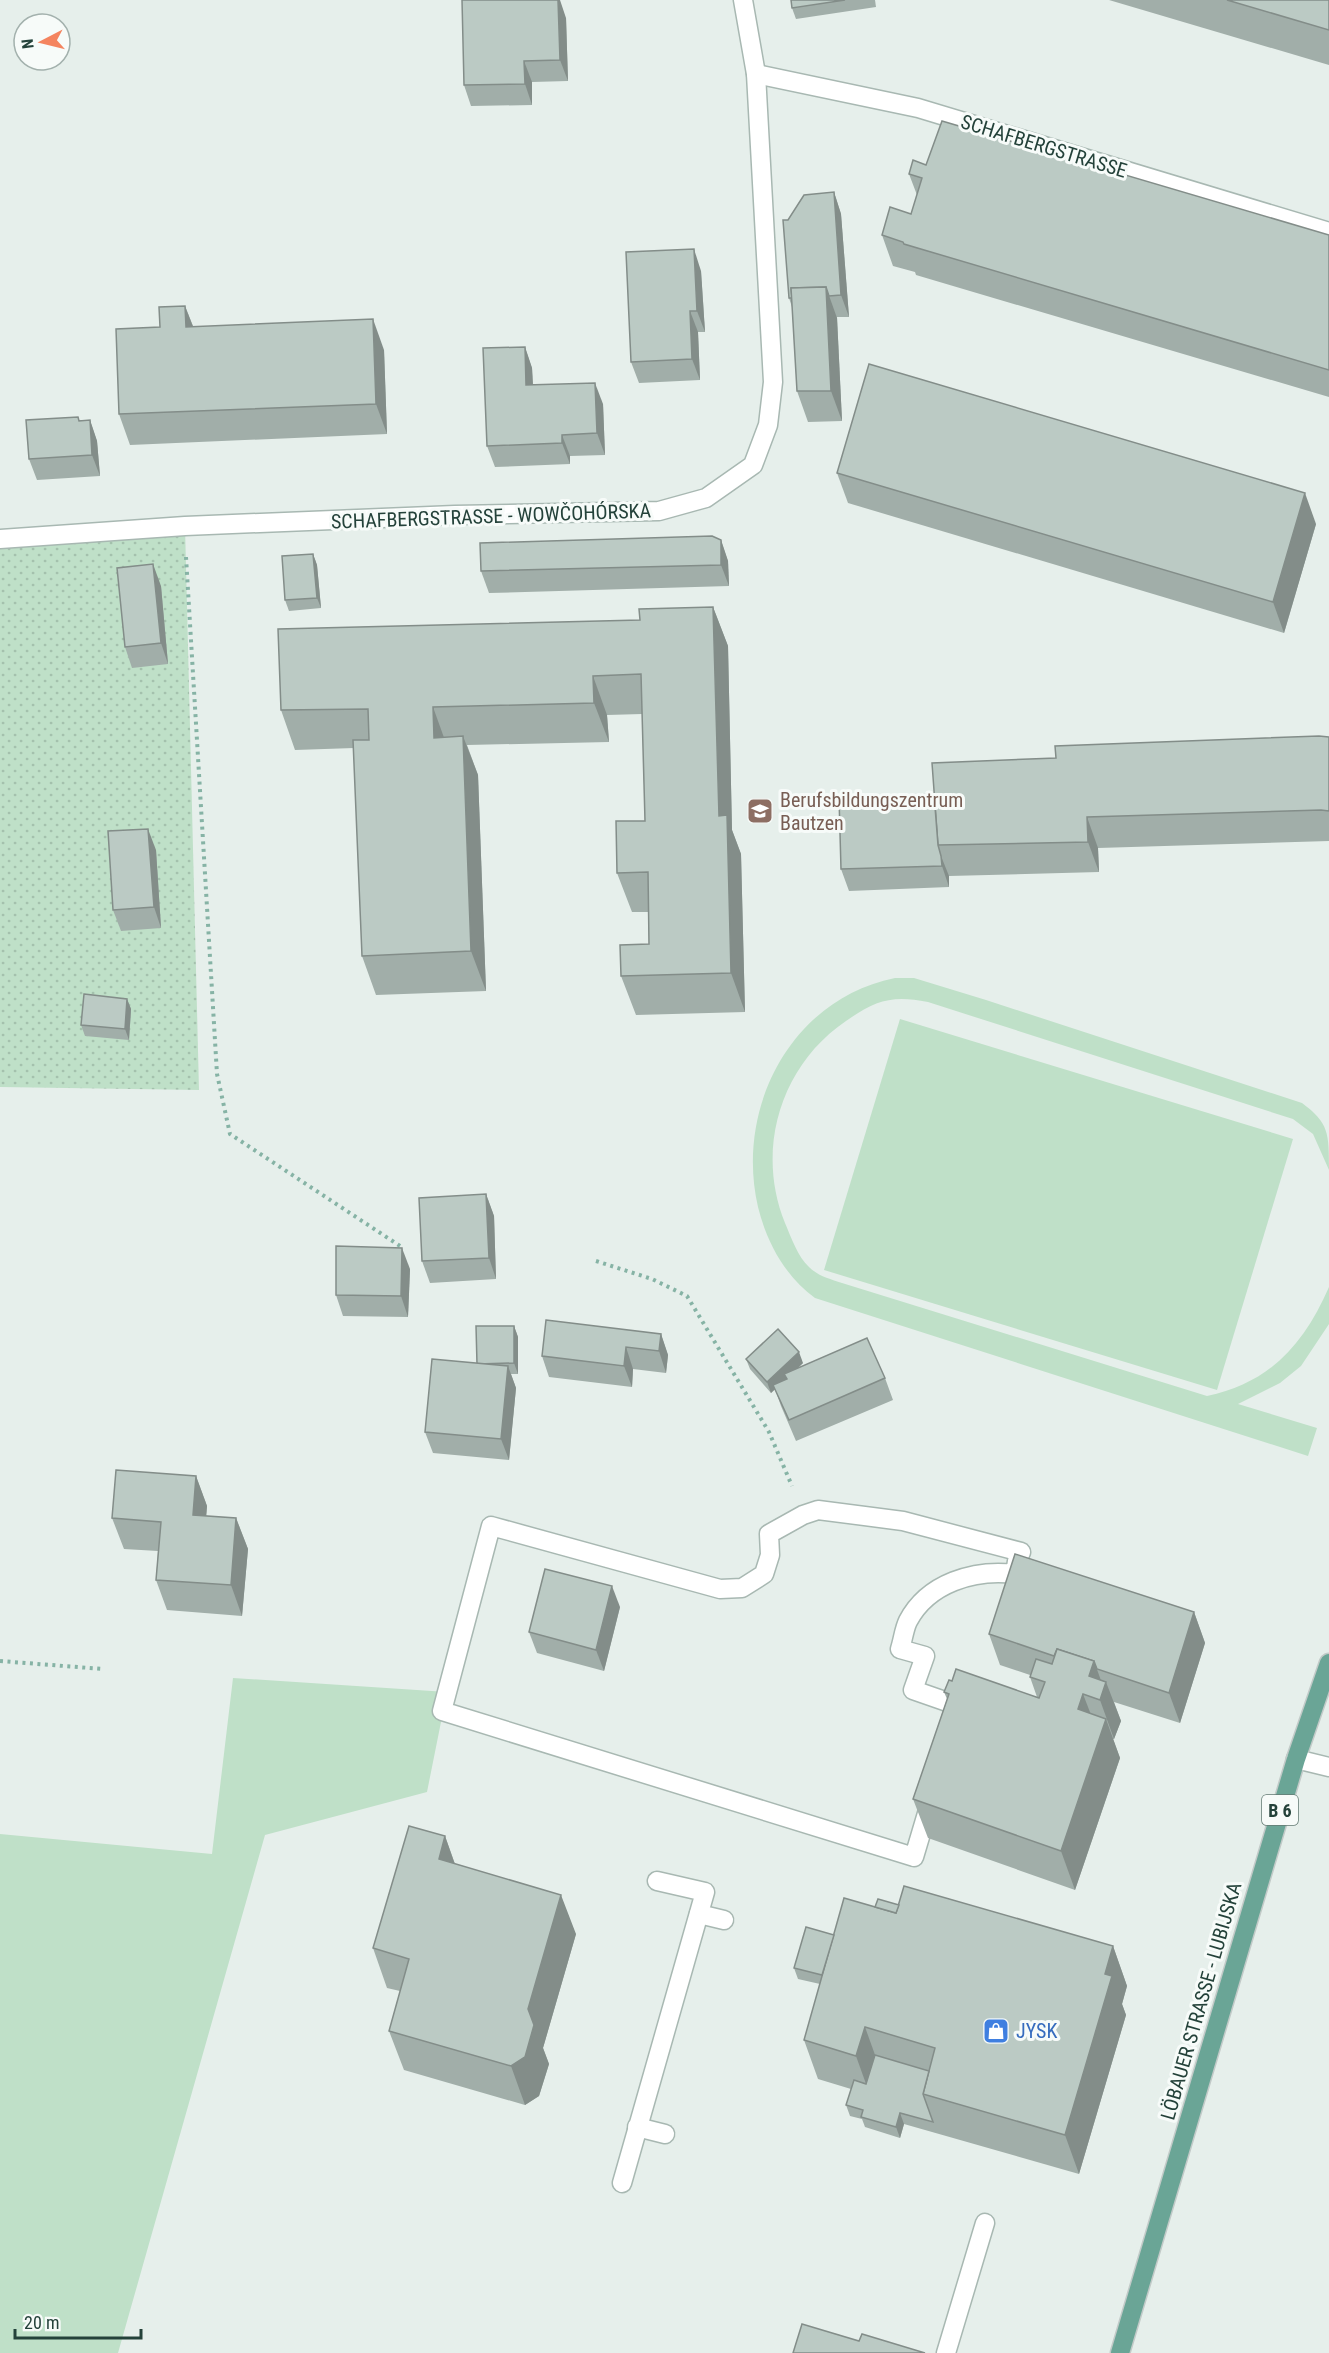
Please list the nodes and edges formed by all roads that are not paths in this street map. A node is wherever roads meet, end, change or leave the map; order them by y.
1 (743, 0) edge
2 (756, 74) junction
3 (1329, 232) edge
4 (0, 539) edge
5 (803, 1515) joint
6 (1329, 1664) edge
7 (1296, 1759) junction
8 (1329, 1767) edge
9 (657, 1881) dead end
10 (699, 1914) junction
11 (724, 1920) dead end
12 (637, 2127) junction
13 (665, 2134) dead end
14 (622, 2183) dead end
15 (985, 2223) dead end
16 (946, 2353) edge
17 (1120, 2353) edge

1 - 2 street, SCHAFBERGSTRASSE - WOWČOHÓRSKA
2 - 3 street, SCHAFBERGSTRASSE
2 - 4 street, SCHAFBERGSTRASSE - WOWČOHÓRSKA
5 - 5 street
6 - 7 main road, LÖBAUER STRASSE - LUBIJSKA / B 6
7 - 8 street
7 - 17 main road, LÖBAUER STRASSE - LUBIJSKA / B 6
9 - 10 street
10 - 11 street
10 - 12 street
12 - 13 street
12 - 14 street
15 - 16 street

